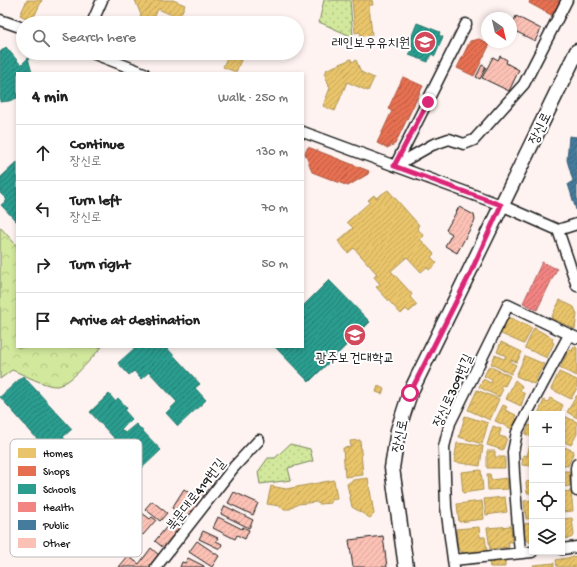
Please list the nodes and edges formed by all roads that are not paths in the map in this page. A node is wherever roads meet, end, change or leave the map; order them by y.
1 (102, 0) edge
2 (567, 0) edge
3 (95, 16) edge
4 (0, 20) edge
5 (466, 24) dead end
6 (16, 26) edge
7 (577, 51) edge
8 (110, 60) edge
9 (141, 72) edge
10 (304, 132) edge
11 (394, 166) junction
12 (501, 205) junction
13 (577, 224) edge
14 (558, 230) junction
15 (577, 286) edge
16 (573, 336) edge
17 (259, 440) dead end
18 (577, 464) edge
19 (577, 491) edge
20 (577, 547) edge
21 (565, 549) edge
22 (529, 552) edge
23 (520, 553) junction
24 (454, 564) edge
25 (156, 567) edge
26 (406, 567) edge

1 - 3 street
2 - 11 street
4 - 6 street
5 - 11 street
7 - 12 main road, 장신로
8 - 9 street
10 - 11 street
11 - 12 street
12 - 14 street
12 - 26 main road, 장신로
13 - 14 street
14 - 15 street
16 - 23 street, 장신로309번길
16 - 24 street, 장신로309번길
17 - 25 street, 북문대로419번길
18 - 19 street
20 - 21 street
22 - 23 street
23 - 24 street

